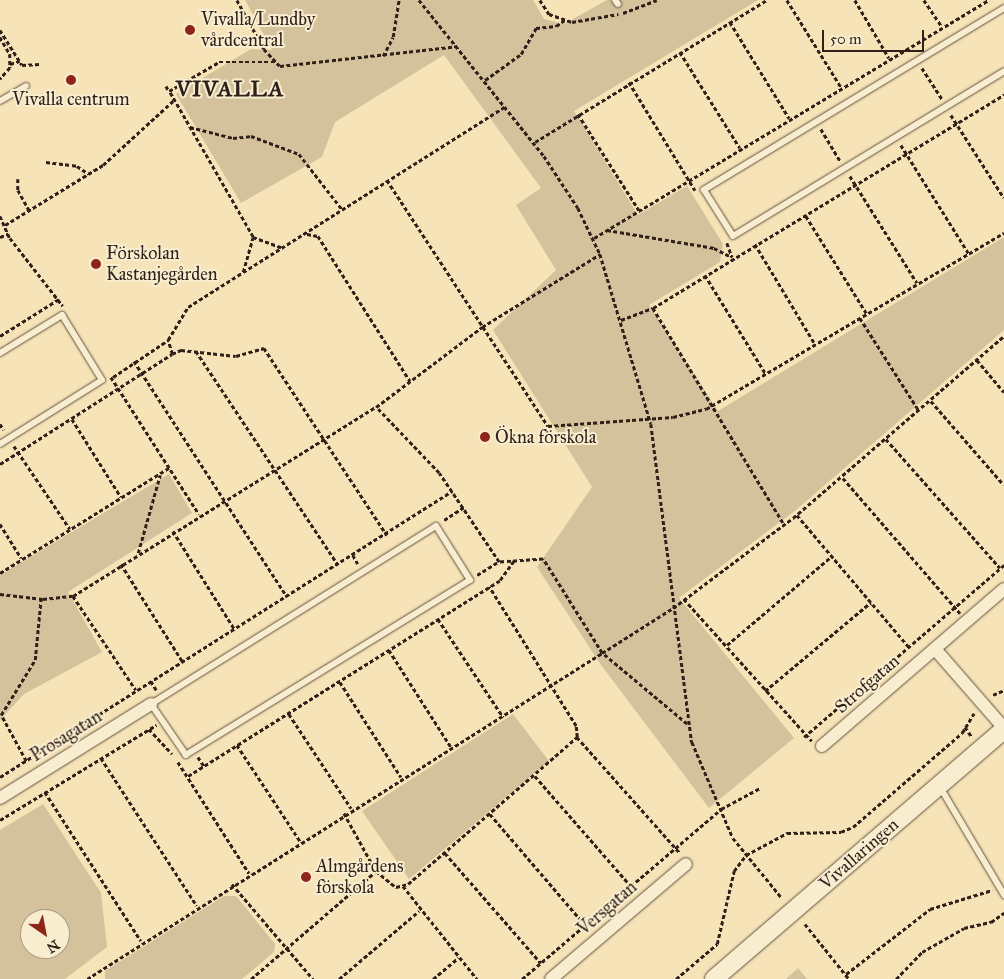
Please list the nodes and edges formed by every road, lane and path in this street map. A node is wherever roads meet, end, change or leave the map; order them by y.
1 (237, 0) edge
2 (399, 0) edge
3 (419, 0) edge
4 (540, 0) edge
5 (657, 0) edge
6 (767, 0) edge
7 (787, 0) edge
8 (855, 0) edge
9 (924, 0) edge
10 (988, 0) edge
11 (1004, 8) edge
12 (565, 19) junction
13 (730, 22) junction
14 (942, 27) junction
15 (0, 30) edge
16 (0, 37) edge
17 (457, 46) junction
18 (909, 47) junction
19 (680, 52) junction
20 (383, 56) junction
21 (889, 58) junction
22 (20, 61) junction
23 (918, 61) junction
24 (274, 62) junction
25 (10, 64) junction
26 (40, 64) dead end
27 (1004, 72) edge
28 (0, 79) edge
29 (485, 80) junction
30 (629, 82) junction
31 (26, 86) dead end
32 (166, 86) dead end
33 (841, 87) junction
34 (169, 91) junction
35 (1004, 94) edge
36 (174, 100) junction
37 (0, 101) edge
38 (506, 106) junction
39 (946, 106) junction
40 (808, 107) junction
41 (578, 114) junction
42 (789, 118) junction
43 (816, 122) junction
44 (957, 123) junction
45 (190, 127) junction
46 (896, 137) junction
47 (535, 142) junction
48 (740, 148) junction
49 (907, 153) junction
50 (46, 162) dead end
51 (845, 168) junction
52 (89, 174) junction
53 (18, 179) dead end
54 (688, 179) junction
55 (387, 180) junction
56 (855, 185) junction
57 (1004, 198) edge
58 (342, 209) junction
59 (29, 210) junction
60 (639, 210) junction
61 (0, 216) edge
62 (806, 216) junction
63 (5, 225) junction
64 (607, 230) junction
65 (1004, 233) edge
66 (8, 234) junction
67 (305, 234) junction
68 (0, 237) edge
69 (253, 237) junction
70 (593, 238) junction
71 (755, 244) junction
72 (281, 247) junction
73 (600, 254) junction
74 (970, 254) junction
75 (732, 258) junction
76 (242, 273) junction
77 (705, 275) junction
78 (917, 283) junction
79 (59, 299) junction
80 (653, 308) junction
81 (867, 314) junction
82 (62, 315) junction
83 (860, 318) junction
84 (621, 320) junction
85 (482, 327) junction
86 (0, 336) edge
87 (1004, 336) edge
88 (168, 340) junction
89 (816, 344) junction
90 (196, 351) junction
91 (0, 353) edge
92 (172, 354) junction
93 (977, 360) junction
94 (134, 361) junction
95 (766, 374) junction
96 (143, 376) junction
97 (113, 377) dead end
98 (410, 381) junction
99 (121, 389) junction
100 (1004, 392) edge
101 (931, 400) junction
102 (714, 405) junction
103 (376, 407) junction
104 (918, 409) junction
105 (649, 418) junction
106 (72, 419) junction
107 (326, 437) junction
108 (886, 439) junction
109 (0, 444) edge
110 (21, 450) junction
111 (0, 464) edge
112 (276, 467) junction
113 (169, 468) junction
114 (160, 474) junction
115 (843, 478) junction
116 (1004, 485) edge
117 (452, 491) junction
118 (121, 497) junction
119 (225, 498) junction
120 (464, 506) junction
121 (199, 514) junction
122 (797, 515) junction
123 (783, 523) junction
124 (0, 524) edge
125 (436, 526) junction
126 (70, 529) junction
127 (173, 531) junction
128 (387, 535) junction
129 (138, 553) junction
130 (832, 556) junction
131 (22, 558) junction
132 (514, 561) junction
133 (499, 562) junction
134 (121, 564) junction
135 (338, 565) junction
136 (1004, 565) edge
137 (1000, 568) junction
138 (0, 573) edge
139 (470, 580) junction
140 (489, 587) junction
141 (1004, 589) edge
142 (0, 594) edge
143 (74, 596) junction
144 (287, 597) junction
145 (41, 598) junction
146 (684, 599) junction
147 (871, 602) junction
148 (673, 608) junction
149 (955, 608) junction
150 (438, 619) junction
151 (235, 630) junction
152 (727, 645) junction
153 (909, 647) junction
154 (935, 649) junction
155 (388, 650) junction
156 (602, 653) junction
157 (183, 662) junction
158 (339, 681) junction
159 (551, 686) junction
160 (1004, 690) edge
161 (136, 691) junction
162 (764, 691) junction
163 (989, 699) dead end
164 (152, 704) junction
165 (979, 708) dead end
166 (288, 713) junction
167 (502, 717) junction
168 (164, 721) junction
169 (687, 724) junction
170 (965, 727) junction
171 (149, 729) junction
172 (1004, 729) edge
173 (577, 737) junction
174 (804, 737) junction
175 (237, 745) junction
176 (977, 745) dead end
177 (822, 746) joint
178 (451, 748) junction
179 (101, 758) junction
180 (26, 761) junction
181 (535, 775) junction
182 (188, 776) junction
183 (0, 777) edge
184 (401, 777) junction
185 (939, 786) junction
186 (760, 788) dead end
187 (45, 792) junction
188 (0, 798) edge
189 (351, 808) junction
190 (721, 809) junction
191 (344, 813) junction
192 (490, 814) junction
193 (0, 820) edge
194 (300, 841) junction
195 (676, 847) junction
196 (445, 853) junction
197 (746, 855) junction
198 (686, 864) joint
199 (376, 871) junction
200 (249, 873) junction
201 (232, 884) junction
202 (402, 886) junction
203 (631, 886) junction
204 (1002, 891) edge
205 (782, 898) dead end
206 (197, 906) junction
207 (419, 911) junction
208 (1004, 913) edge
209 (805, 924) dead end
210 (586, 925) junction
211 (141, 942) junction
212 (286, 949) junction
213 (458, 958) junction
214 (541, 963) junction
215 (846, 974) junction
216 (87, 979) edge
217 (251, 979) edge
218 (313, 979) edge
219 (339, 979) edge
220 (434, 979) edge
221 (477, 979) edge
222 (522, 979) edge
223 (551, 979) edge
224 (676, 979) edge
225 (714, 979) edge
226 (849, 979) edge
227 (896, 979) edge

1 - 24 path
2 - 20 path
3 - 17 path
4 - 12 path
5 - 12 path
6 - 13 path
7 - 33 path
8 - 21 path
9 - 14 path
10 - 14 path
11 - 23 lane
12 - 29 path
13 - 19 path
13 - 42 path
14 - 18 path
15 - 22 path
16 - 25 path
17 - 20 path
17 - 29 path
18 - 21 path
18 - 23 path
19 - 30 path
19 - 48 path
20 - 24 path
21 - 33 path
22 - 25 path
22 - 26 path
23 - 39 path
23 - 43 lane
24 - 34 path
25 - 28 path
27 - 39 lane
29 - 38 path
30 - 41 path
30 - 54 path
31 - 37 lane
32 - 34 path
33 - 40 path
34 - 36 path
35 - 44 path
36 - 45 path
36 - 52 path
38 - 47 path
38 - 55 path
39 - 44 path
39 - 46 lane
40 - 42 path
40 - 43 path
41 - 47 path
41 - 60 path
42 - 48 path
43 - 51 path
43 - 51 lane
44 - 49 path
44 - 57 path
45 - 58 path
45 - 69 path
46 - 49 path
46 - 51 lane
47 - 70 path
48 - 54 path
49 - 56 path
49 - 74 path
50 - 52 path
51 - 56 path
52 - 59 path
53 - 59 path
54 - 60 path
55 - 58 path
55 - 85 path
56 - 62 path
56 - 78 path
58 - 67 path
59 - 63 path
60 - 64 path
61 - 63 path
62 - 71 path
62 - 81 path
63 - 66 path
64 - 70 path
64 - 75 path
65 - 74 path
66 - 68 path
66 - 79 path
67 - 72 path
67 - 98 path
69 - 72 path
69 - 76 path
70 - 73 path
71 - 75 path
71 - 89 path
72 - 76 path
73 - 84 path
73 - 85 path
74 - 78 path
75 - 77 path
76 - 88 path
77 - 80 path
77 - 95 path
78 - 81 path
79 - 82 path
79 - 86 path
80 - 84 path
80 - 102 path
81 - 83 path
82 - 91 lane
82 - 109 lane
83 - 89 path
83 - 104 path
84 - 105 path
85 - 98 path
85 - 105 path
87 - 93 path
88 - 92 path
88 - 94 path
89 - 95 path
90 - 92 path
90 - 107 path
90 - 112 path
92 - 96 path
93 - 100 path
93 - 101 path
94 - 96 path
94 - 97 path
95 - 102 path
96 - 99 path
96 - 119 path
98 - 103 path
99 - 106 path
99 - 113 path
101 - 104 path
101 - 116 path
102 - 105 path
102 - 123 path
103 - 107 path
103 - 117 path
104 - 108 path
105 - 148 path
106 - 110 path
106 - 118 path
107 - 112 path
107 - 128 path
108 - 115 path
108 - 137 path
110 - 111 path
110 - 126 path
112 - 119 path
112 - 135 path
113 - 114 path
113 - 121 path
114 - 118 path
114 - 129 path
115 - 122 path
115 - 149 path
117 - 120 path
117 - 128 path
118 - 126 path
119 - 121 path
119 - 144 path
120 - 125 path
120 - 133 path
121 - 127 path
122 - 123 path
122 - 130 path
123 - 146 path
124 - 131 path
125 - 139 lane
125 - 164 lane
126 - 131 path
127 - 129 path
127 - 151 path
128 - 135 path
129 - 134 path
130 - 147 path
130 - 152 path
131 - 138 path
132 - 133 path
132 - 140 path
132 - 156 path
133 - 139 path
134 - 143 path
134 - 157 path
135 - 144 path
136 - 137 path
137 - 149 path
139 - 168 lane
140 - 150 path
140 - 159 path
141 - 154 street, Strofgatan
142 - 145 path
143 - 145 path
143 - 161 path
144 - 151 path
145 - 180 path
146 - 148 path
146 - 152 path
147 - 153 path
147 - 162 path
148 - 156 path
148 - 169 path
149 - 153 path
150 - 155 path
150 - 167 path
151 - 157 path
152 - 162 path
153 - 174 path
154 - 172 street
154 - 177 street, Strofgatan
155 - 158 path
155 - 178 path
156 - 159 path
156 - 169 path
157 - 161 path
158 - 166 path
158 - 184 path
159 - 167 path
159 - 173 path
160 - 163 path
161 - 180 path
162 - 174 path
164 - 168 lane
164 - 188 street, Prosagatan
165 - 170 path
166 - 175 path
166 - 189 path
167 - 178 path
168 - 171 path
169 - 190 path
170 - 176 path
170 - 197 path
171 - 179 path
171 - 182 path
172 - 185 street, Vivallaringen
173 - 181 path
173 - 195 path
174 - 177 path
175 - 182 path
175 - 194 path
178 - 184 path
179 - 187 path
179 - 206 path
180 - 183 path
181 - 192 path
181 - 203 path
182 - 200 path
184 - 189 path
185 - 204 lane
185 - 225 street, Vivallaringen
186 - 190 path
187 - 193 path
187 - 211 path
189 - 191 path
190 - 195 path
190 - 197 path
191 - 194 path
191 - 199 path
192 - 196 path
192 - 210 path
194 - 200 path
195 - 198 path
195 - 203 path
196 - 202 path
196 - 214 path
197 - 205 path
197 - 224 path
198 - 223 street, Versgatan
199 - 202 path
199 - 212 path
200 - 201 path
201 - 206 path
201 - 212 path
202 - 207 path
203 - 210 path
204 - 215 path
206 - 211 path
207 - 213 path
207 - 219 path
208 - 227 path
209 - 215 path
210 - 214 path
211 - 216 path
212 - 217 path
212 - 218 path
213 - 220 path
213 - 221 path
214 - 222 path
215 - 226 path

